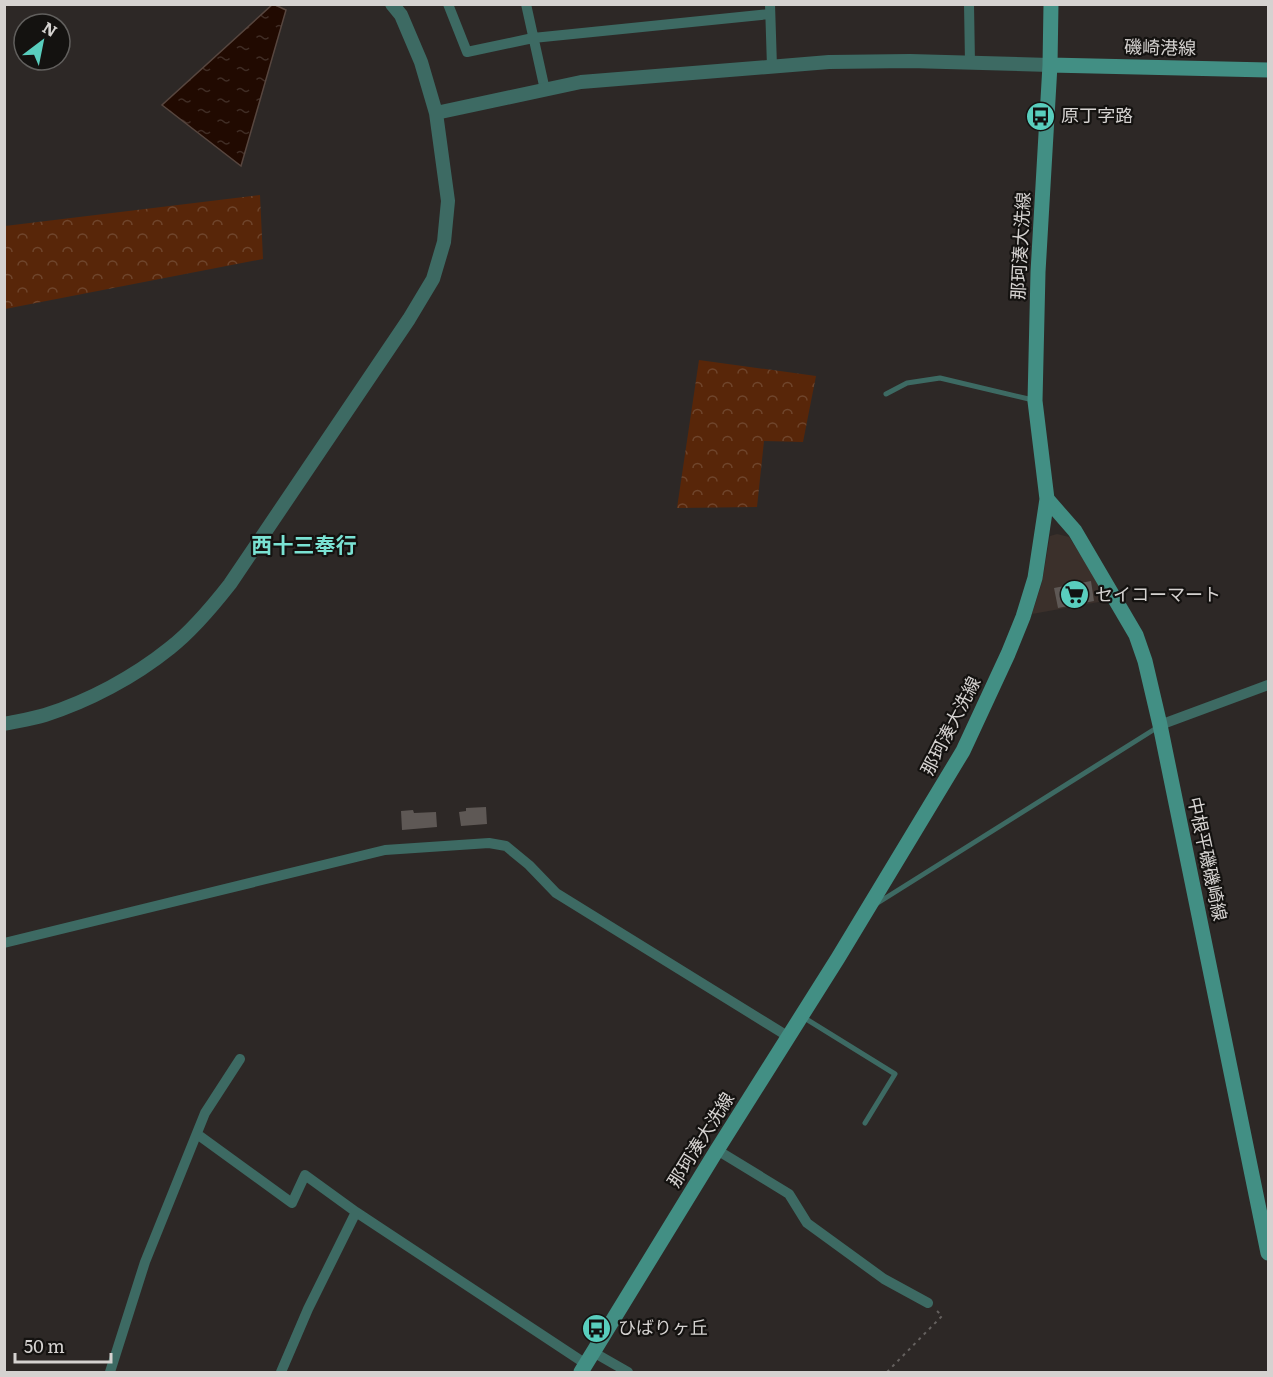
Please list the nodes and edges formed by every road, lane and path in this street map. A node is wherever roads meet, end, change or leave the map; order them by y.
1 (392, 4) edge
2 (448, 4) edge
3 (526, 4) edge
4 (969, 4) edge
5 (1051, 4) edge
6 (770, 9) edge
7 (533, 38) junction
8 (970, 63) junction
9 (1050, 65) junction
10 (772, 67) junction
11 (1269, 70) edge
12 (545, 90) junction
13 (436, 113) junction
14 (886, 394) dead end
15 (1035, 400) junction
16 (1047, 499) junction
17 (1269, 685) edge
18 (4, 724) edge
19 (1160, 725) junction
20 (867, 910) junction
21 (4, 943) edge
22 (802, 1016) junction
23 (789, 1037) junction
24 (240, 1059) dead end
25 (865, 1123) dead end
26 (197, 1134) junction
27 (717, 1150) junction
28 (356, 1212) junction
29 (1269, 1253) edge
30 (928, 1303) joint
31 (587, 1363) edge
32 (110, 1372) edge
33 (281, 1372) edge
34 (628, 1372) edge
35 (887, 1372) edge

1 - 13 street
2 - 7 street
3 - 7 street
4 - 8 street
5 - 9 main road, 那珂湊大洗線
6 - 7 street
6 - 10 street
7 - 12 street
8 - 9 street
8 - 10 street
9 - 11 main road, 磯崎港線
9 - 15 main road, 那珂湊大洗線
10 - 12 street
12 - 13 street
13 - 18 street
14 - 15 lane
15 - 16 main road, 那珂湊大洗線
16 - 19 main road, 中根平磯磯崎線
16 - 20 main road, 那珂湊大洗線
17 - 19 street
19 - 20 lane
19 - 29 main road, 中根平磯磯崎線
20 - 22 main road, 那珂湊大洗線
21 - 23 street
22 - 23 main road, 那珂湊大洗線
22 - 25 lane
23 - 27 main road, 那珂湊大洗線
24 - 26 street
26 - 28 street
26 - 32 street
27 - 30 street
27 - 31 main road, 那珂湊大洗線
28 - 31 street
28 - 33 street
30 - 35 path
31 - 34 street

